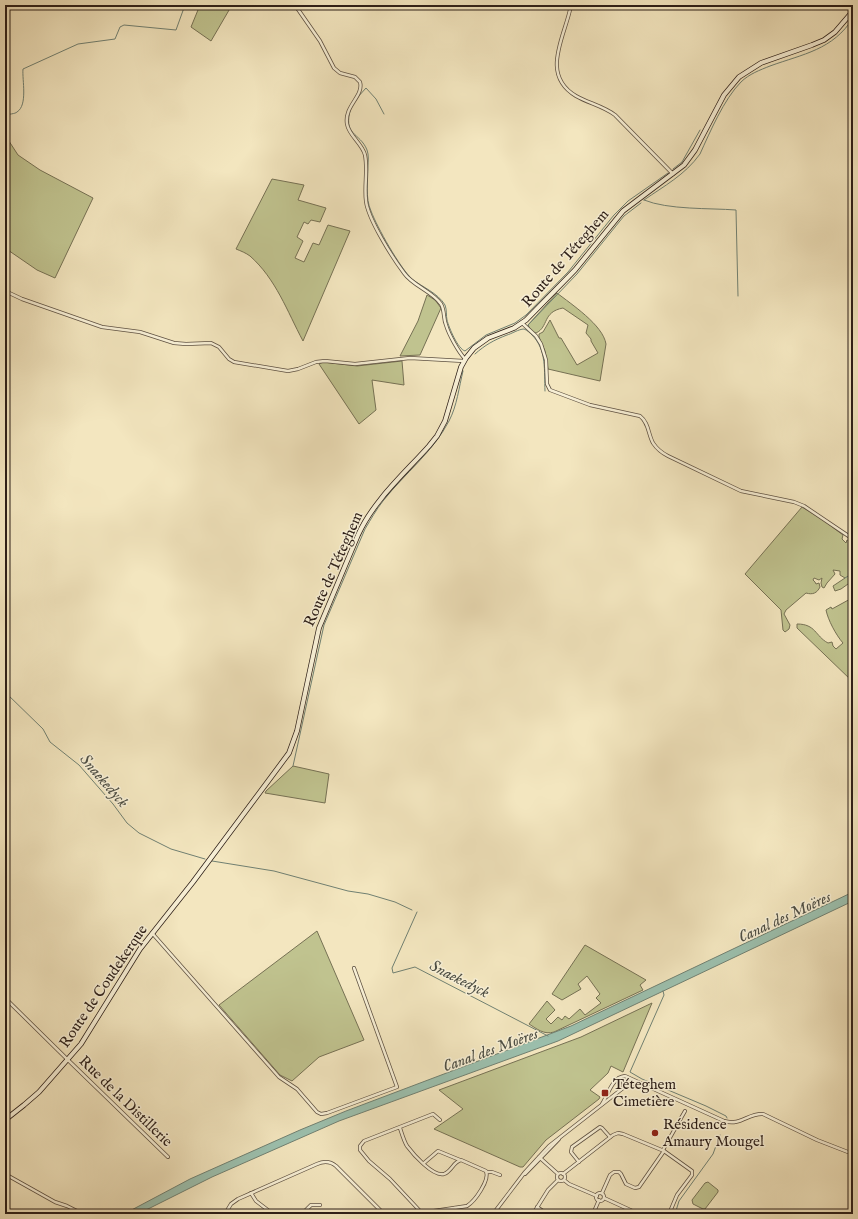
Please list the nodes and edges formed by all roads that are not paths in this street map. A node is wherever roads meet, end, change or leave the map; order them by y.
1 (295, 5) edge
2 (571, 5) edge
3 (853, 6) edge
4 (853, 10) edge
5 (846, 19) junction
6 (673, 174) junction
7 (5, 291) edge
8 (522, 323) junction
9 (464, 360) junction
10 (853, 539) edge
11 (211, 857) joint
12 (152, 933) junction
13 (354, 968) dead end
14 (5, 998) edge
15 (68, 1060) junction
16 (618, 1078) junction
17 (641, 1083) junction
18 (623, 1088) junction
19 (602, 1104) junction
20 (684, 1111) dead end
21 (5, 1120) edge
22 (440, 1120) dead end
23 (400, 1128) junction
24 (610, 1137) junction
25 (663, 1150) junction
26 (853, 1154) edge
27 (168, 1157) dead end
28 (540, 1157) junction
29 (460, 1160) junction
30 (579, 1162) junction
31 (424, 1163) junction
32 (487, 1172) junction
33 (5, 1174) edge
34 (558, 1174) junction
35 (563, 1174) junction
36 (500, 1175) dead end
37 (558, 1180) junction
38 (564, 1180) junction
39 (251, 1193) junction
40 (602, 1193) junction
41 (597, 1196) junction
42 (604, 1198) junction
43 (599, 1200) junction
44 (320, 1205) dead end
45 (537, 1207) junction
46 (454, 1208) junction
47 (381, 1211) junction
48 (81, 1213) dead end
49 (225, 1214) edge
50 (273, 1214) edge
51 (302, 1214) edge
52 (378, 1214) edge
53 (384, 1214) edge
54 (455, 1214) edge
55 (493, 1214) edge
56 (533, 1214) edge
57 (547, 1214) edge
58 (593, 1214) edge
59 (639, 1214) edge
60 (669, 1214) edge

1 - 9 street
2 - 6 street
3 - 5 main road, Route de Téteghem
4 - 5 main road, Route de Téteghem
5 - 6 main road, Route de Téteghem
6 - 8 main road, Route de Téteghem
7 - 9 street
8 - 9 main road, Route de Téteghem
8 - 10 street
9 - 11 main road, Route de Téteghem
11 - 12 main road, Route de Coudekerque
12 - 13 street
12 - 15 main road, Route de Coudekerque
14 - 15 street, Rue de la Distillerie
15 - 21 main road, Route de Coudekerque
15 - 27 street, Rue de la Distillerie
16 - 17 street
16 - 18 street
16 - 19 street
17 - 18 street
17 - 26 street
18 - 19 street
19 - 28 street
20 - 25 street
22 - 23 street
23 - 31 street
23 - 46 street
24 - 25 street
24 - 30 street
24 - 30 street
25 - 40 street
25 - 60 street
28 - 34 street
28 - 55 street
29 - 31 street
29 - 31 street
29 - 32 street
30 - 35 street
32 - 36 street
32 - 46 street
33 - 48 street
34 - 35 street
34 - 37 street
35 - 38 street
37 - 38 street
37 - 45 street
38 - 41 street
39 - 47 street
39 - 49 street
39 - 50 street
40 - 41 street
40 - 42 street
41 - 43 street
42 - 43 street
42 - 59 street
43 - 58 street
44 - 51 street
45 - 56 street
45 - 57 street
46 - 54 street
47 - 52 street
47 - 53 street

